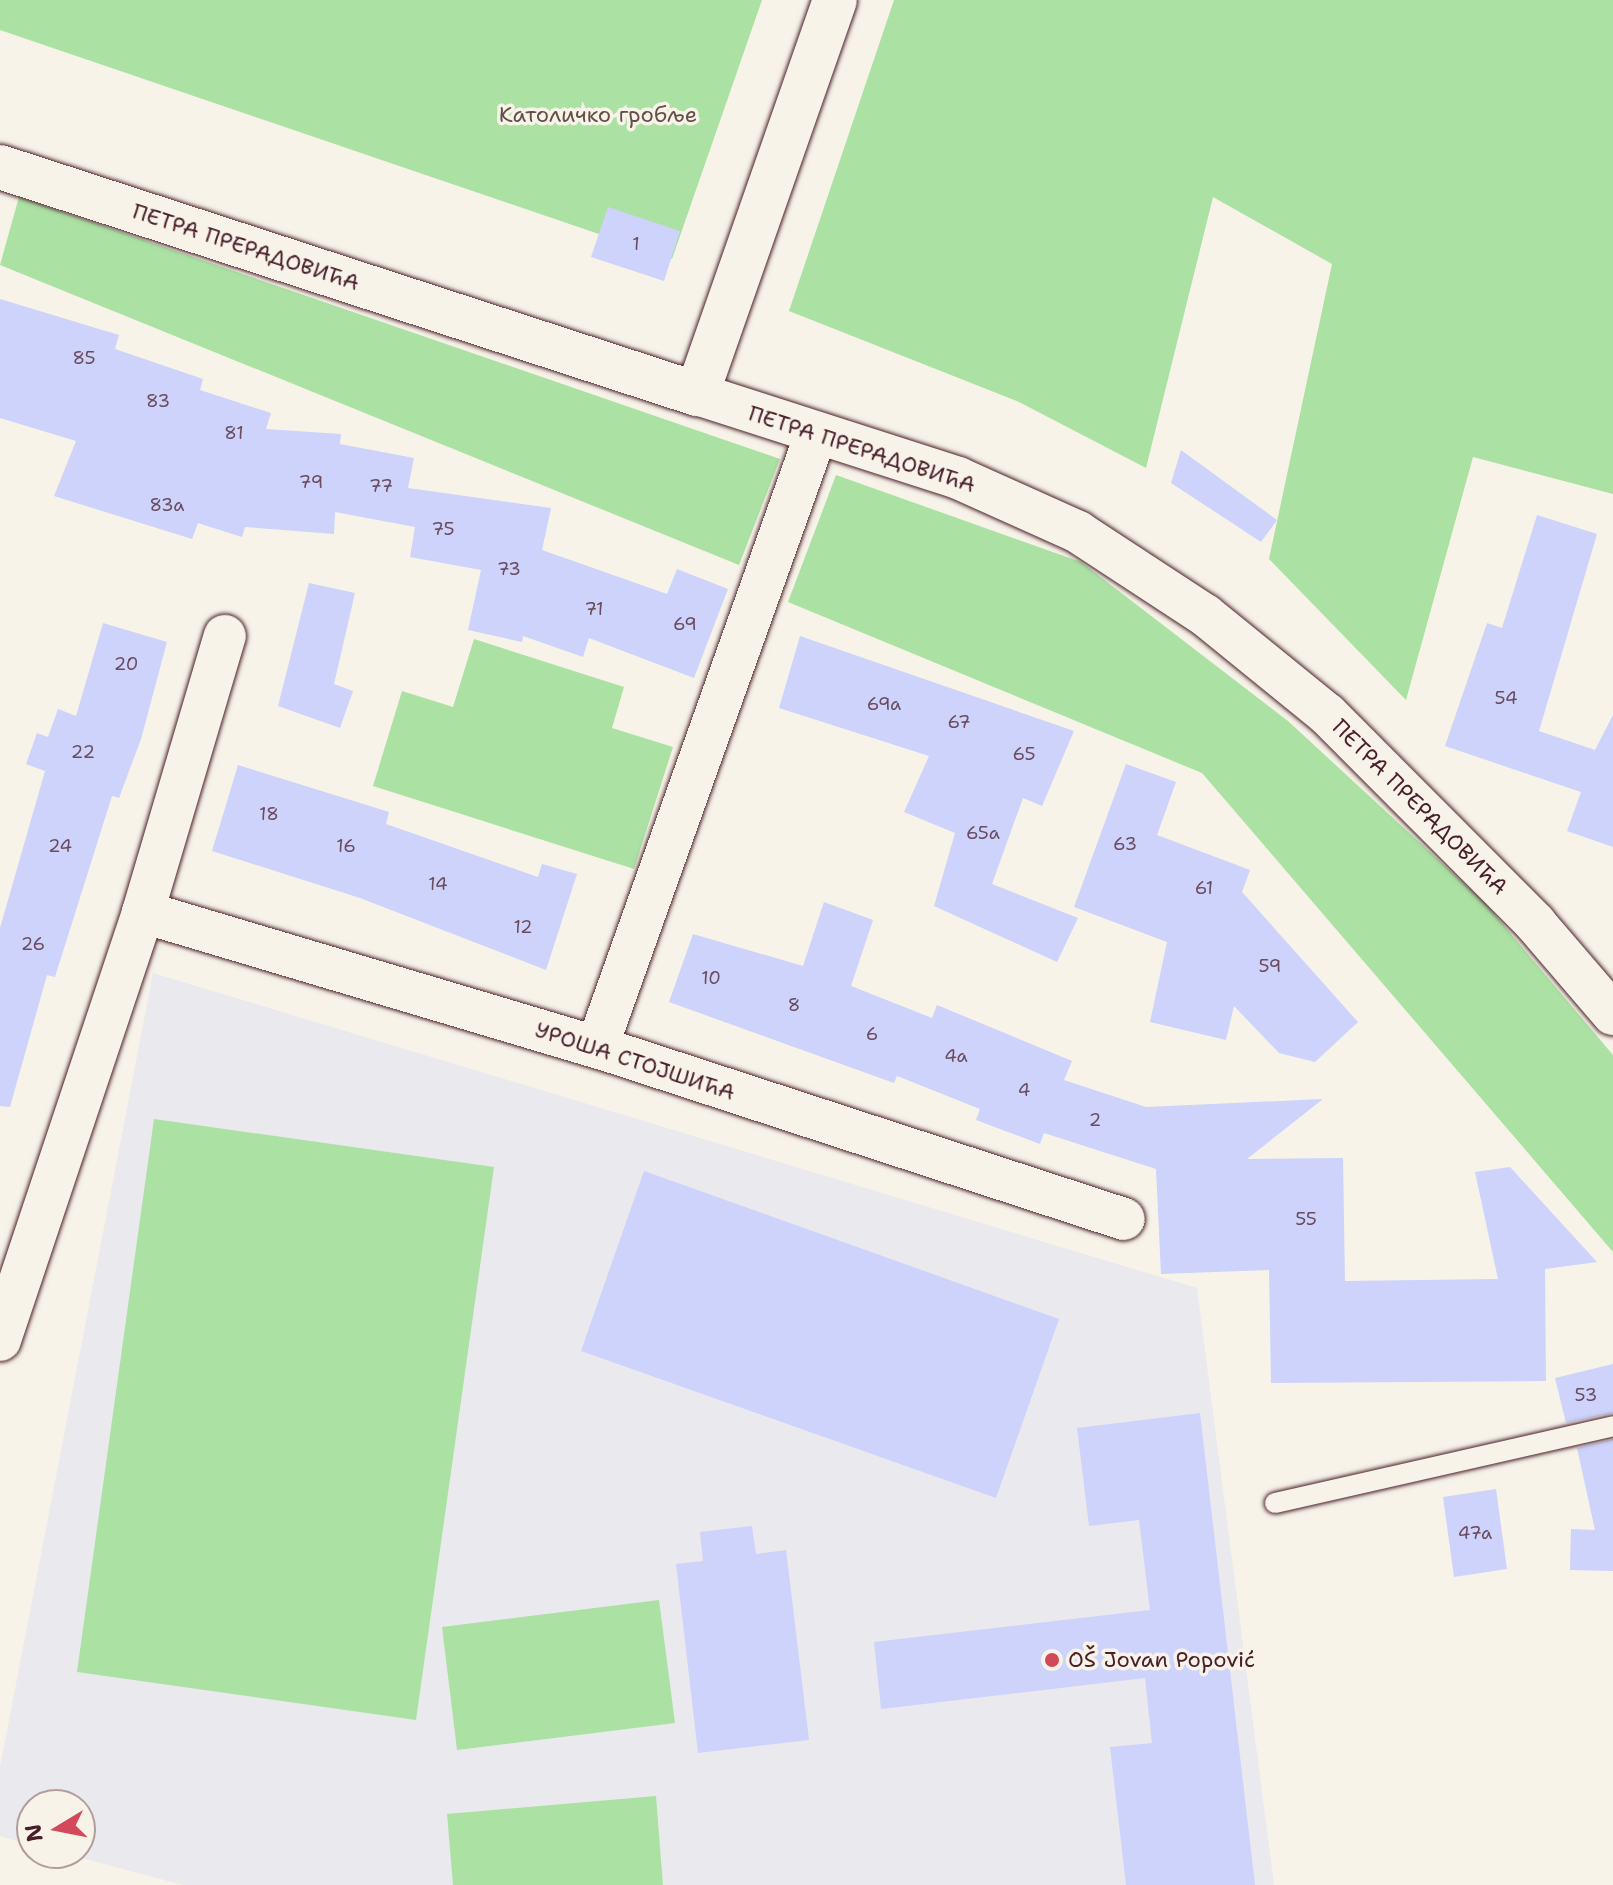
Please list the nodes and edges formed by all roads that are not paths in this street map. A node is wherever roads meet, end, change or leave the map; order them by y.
1 (835, 0) edge
2 (0, 167) edge
3 (697, 394) junction
4 (816, 434) junction
5 (225, 636) dead end
6 (143, 912) junction
7 (1613, 1014) edge
8 (597, 1047) junction
9 (1124, 1219) dead end
10 (0, 1340) edge
11 (1613, 1426) edge
12 (1275, 1503) dead end

1 - 3 street
2 - 3 street, ПЕТРА ПРЕРАДОВИЋА
3 - 4 street, ПЕТРА ПРЕРАДОВИЋА
4 - 7 street, ПЕТРА ПРЕРАДОВИЋА
4 - 8 street
5 - 6 street
6 - 8 street, УРОША СТОЈШИЋА
6 - 10 street
8 - 9 street, УРОША СТОЈШИЋА
11 - 12 lane

